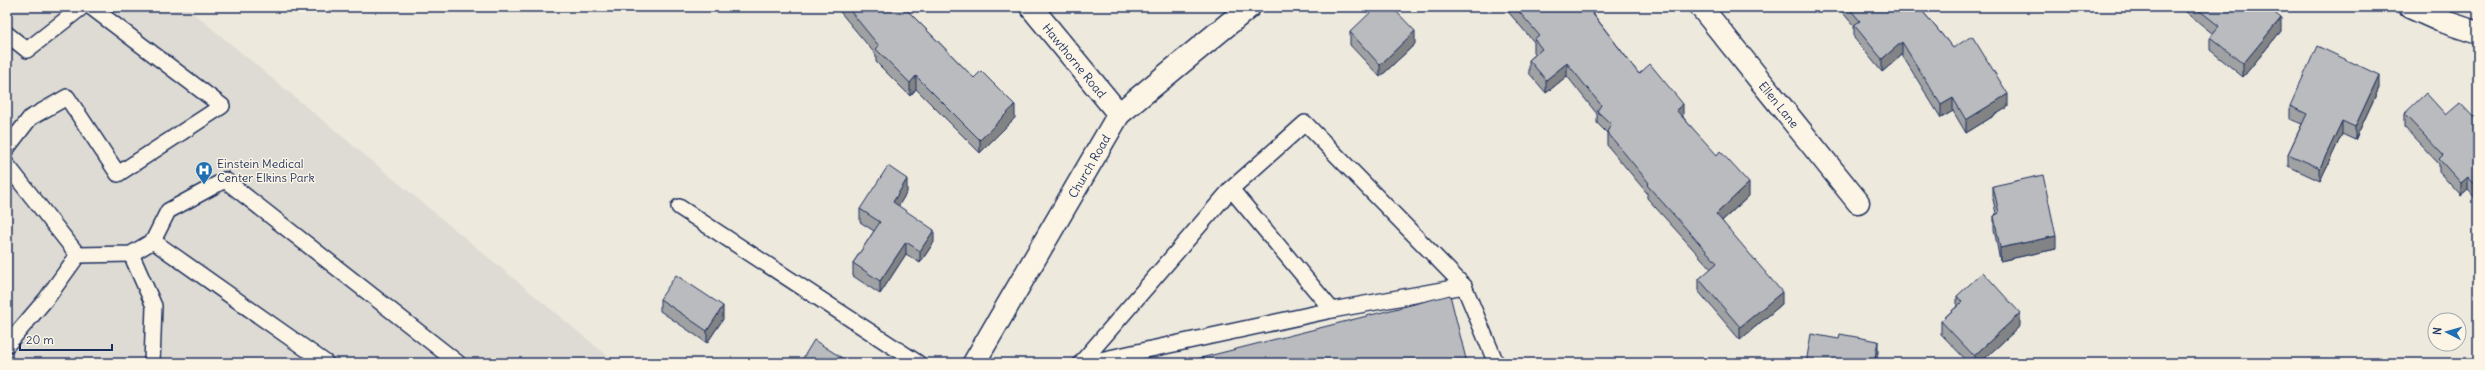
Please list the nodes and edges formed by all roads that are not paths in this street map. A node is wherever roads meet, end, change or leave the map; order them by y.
1 (82, 7) edge
2 (91, 7) edge
3 (1031, 7) edge
4 (1249, 7) edge
5 (1701, 7) edge
6 (2410, 7) edge
7 (2478, 33) edge
8 (7, 34) edge
9 (1119, 114) junction
10 (12, 132) edge
11 (7, 148) edge
12 (7, 165) edge
13 (1230, 189) junction
14 (1858, 202) dead end
15 (679, 207) dead end
16 (153, 241) junction
17 (131, 254) junction
18 (78, 255) junction
19 (1464, 286) junction
20 (1332, 310) junction
21 (7, 345) edge
22 (152, 363) edge
23 (326, 363) edge
24 (458, 363) edge
25 (918, 363) edge
26 (974, 363) edge
27 (1081, 363) edge
28 (1086, 363) edge
29 (1496, 363) edge

1 - 8 lane
2 - 10 lane
3 - 9 street, Hawthorne Road
4 - 9 street, Church Road
5 - 14 street, Ellen Lane
6 - 7 street
9 - 26 street, Church Road
10 - 11 lane
12 - 18 lane
13 - 19 lane
13 - 20 lane
13 - 27 lane
15 - 25 lane
16 - 17 lane
16 - 23 lane
16 - 24 lane
17 - 18 lane
17 - 22 lane
18 - 21 lane
19 - 20 lane
19 - 29 lane
20 - 28 lane

